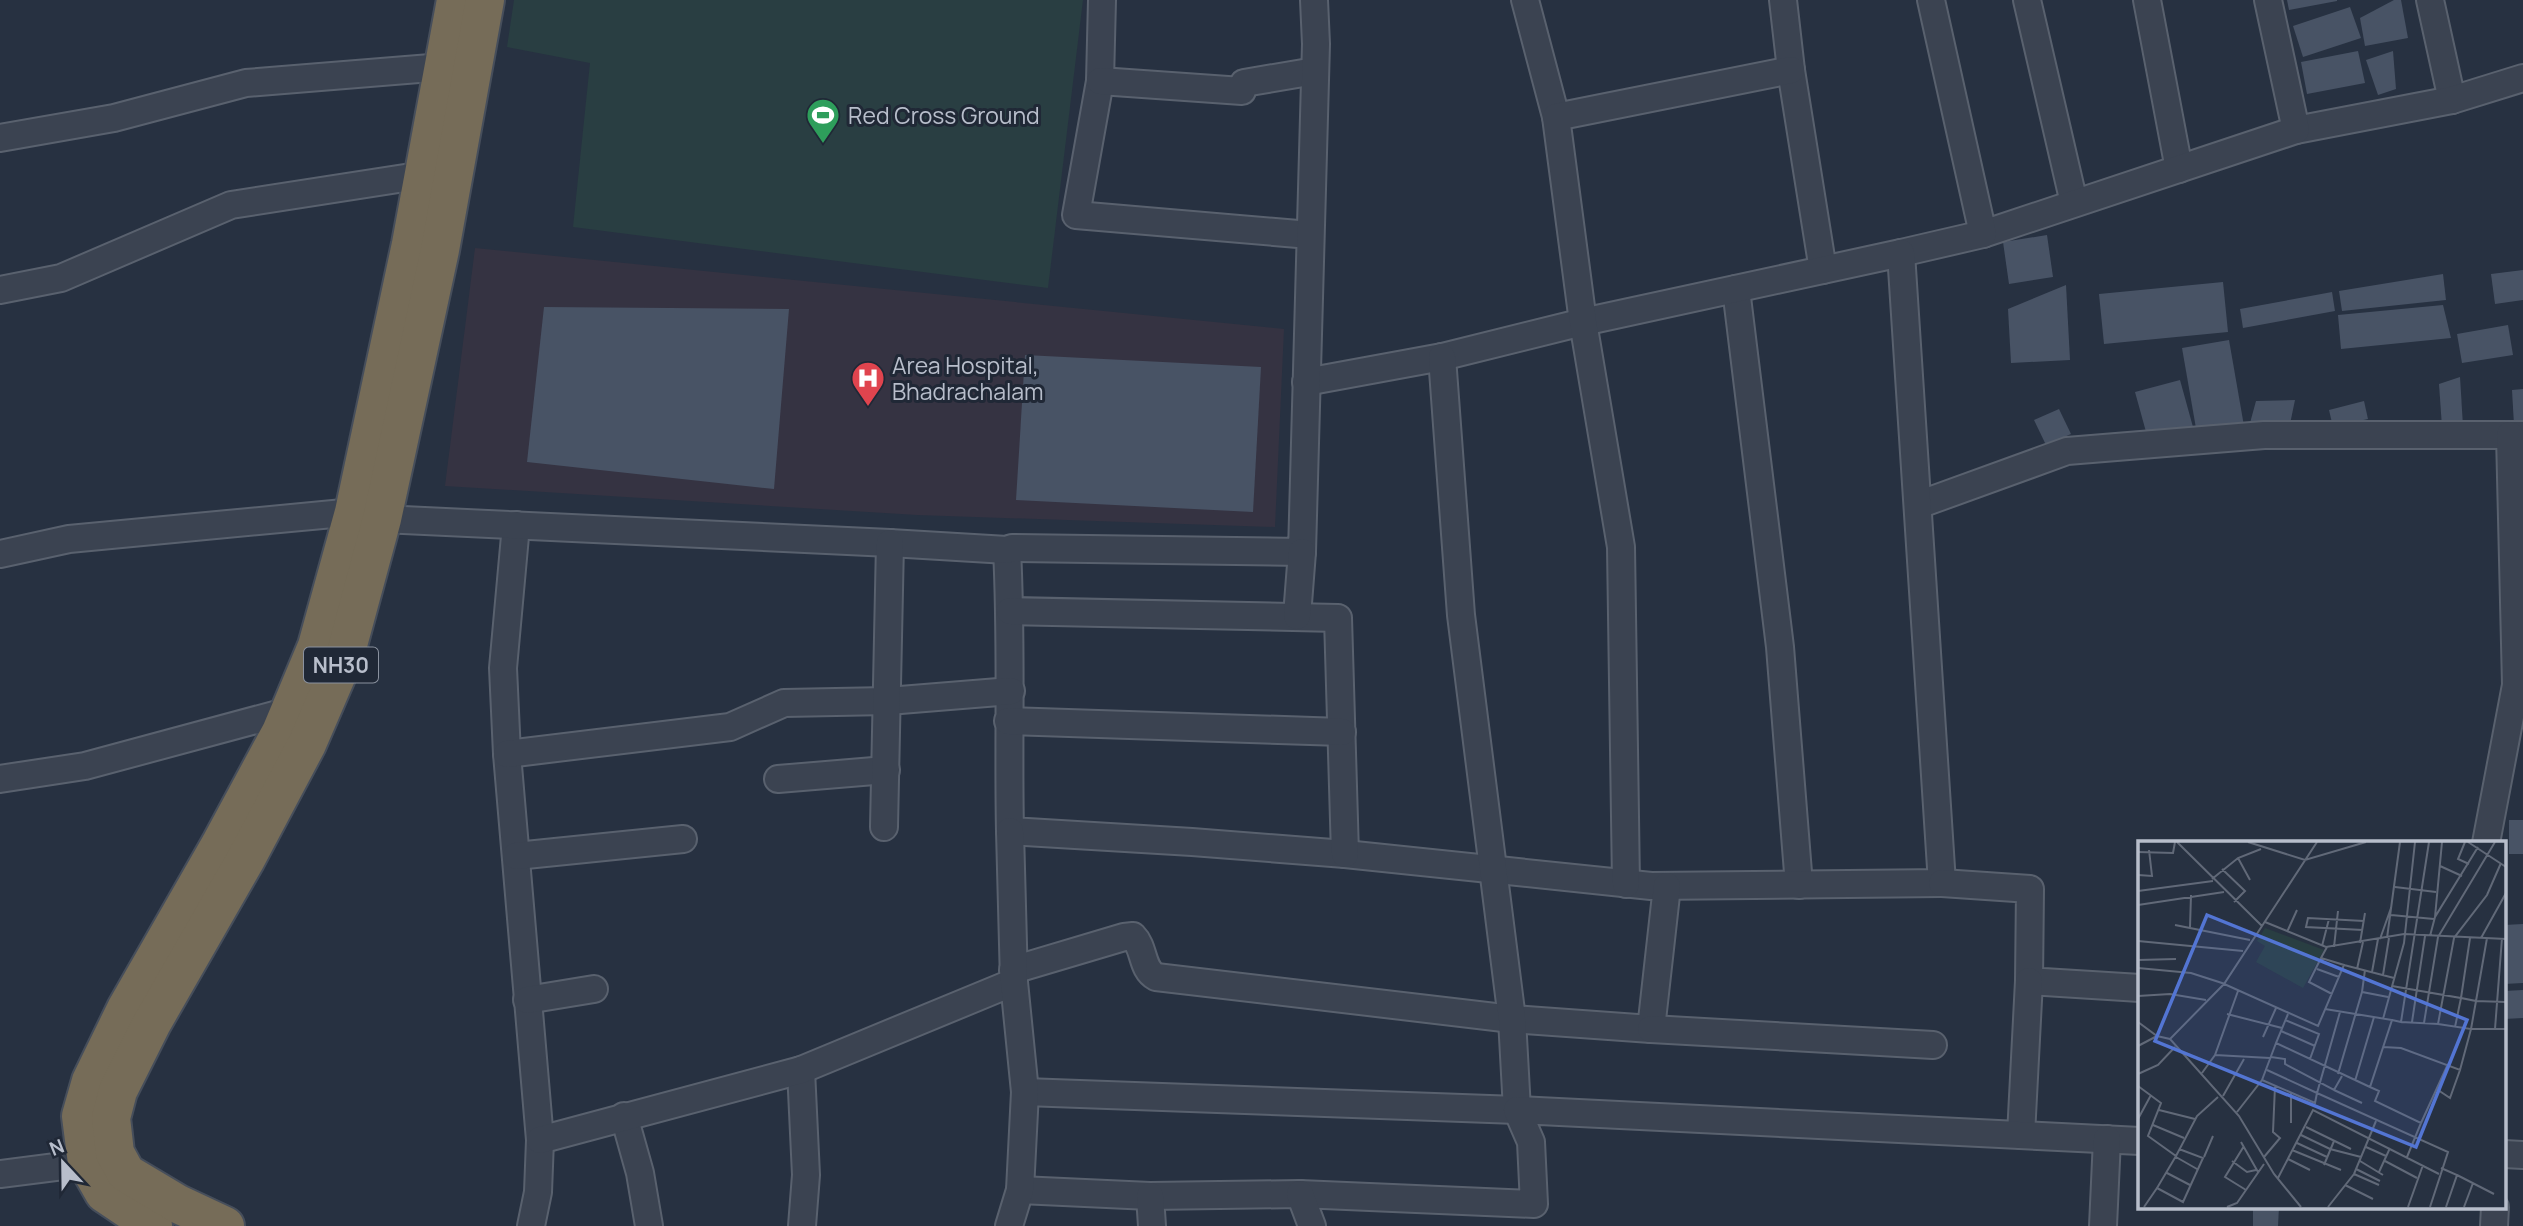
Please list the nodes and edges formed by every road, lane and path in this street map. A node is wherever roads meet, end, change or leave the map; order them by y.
1 (456, 0) edge
2 (485, 0) edge
3 (1102, 0) edge
4 (1314, 0) edge
5 (1525, 0) edge
6 (1783, 0) edge
7 (1931, 0) edge
8 (2027, 0) edge
9 (2147, 0) edge
10 (2268, 0) edge
11 (2430, 0) edge
12 (443, 67) junction
13 (1791, 70) junction
14 (1315, 71) junction
15 (2523, 78) edge
16 (1100, 81) junction
17 (2452, 100) junction
18 (1556, 117) junction
19 (2295, 130) junction
20 (0, 138) edge
21 (2179, 169) junction
22 (424, 175) junction
23 (2074, 203) junction
24 (1310, 234) junction
25 (1983, 234) junction
26 (1901, 253) junction
27 (1823, 270) junction
28 (1736, 289) junction
29 (0, 290) edge
30 (1583, 322) junction
31 (1442, 357) junction
32 (1306, 382) junction
33 (2517, 435) edge
34 (1918, 505) junction
35 (368, 516) junction
36 (516, 526) junction
37 (890, 543) junction
38 (1007, 551) junction
39 (1302, 552) junction
40 (0, 554) edge
41 (1010, 611) junction
42 (1297, 616) junction
43 (2520, 677) edge
44 (1011, 691) junction
45 (888, 701) junction
46 (289, 711) junction
47 (1008, 721) junction
48 (1342, 732) junction
49 (508, 754) junction
50 (886, 770) junction
51 (0, 779) edge
52 (778, 779) dead end
53 (884, 827) dead end
54 (1010, 831) junction
55 (683, 839) dead end
56 (2486, 841) edge
57 (1345, 854) junction
58 (516, 856) junction
59 (1494, 868) junction
60 (1942, 883) junction
61 (1626, 884) junction
62 (1799, 884) junction
63 (1667, 886) junction
64 (1013, 976) junction
65 (2029, 981) junction
66 (2138, 988) edge
67 (594, 989) dead end
68 (527, 1000) junction
69 (1511, 1018) junction
70 (1651, 1029) junction
71 (1933, 1045) dead end
72 (801, 1070) junction
73 (1026, 1092) junction
74 (1517, 1110) junction
75 (624, 1116) junction
76 (2021, 1135) junction
77 (98, 1138) junction
78 (2107, 1139) junction
79 (540, 1140) junction
80 (2138, 1141) edge
81 (0, 1174) edge
82 (1020, 1190) junction
83 (1300, 1194) junction
84 (1150, 1196) junction
85 (2496, 1208) edge
86 (1534, 1215) edge
87 (166, 1219) edge
88 (225, 1226) edge
89 (530, 1226) edge
90 (649, 1226) edge
91 (802, 1226) edge
92 (1009, 1226) edge
93 (1152, 1226) edge
94 (1312, 1226) edge
95 (2103, 1226) edge
96 (2494, 1226) edge

1 - 12 highway, NH30
2 - 35 highway, NH30
3 - 16 street
4 - 14 street
5 - 18 street
6 - 13 street
7 - 25 street
8 - 23 street
9 - 21 street
10 - 19 street
11 - 17 street
12 - 20 street
12 - 22 highway, NH30
13 - 18 street
13 - 27 street
14 - 16 street
14 - 24 street
15 - 17 street
16 - 24 street
17 - 19 street
18 - 30 street
19 - 21 street
21 - 23 street
22 - 29 street
22 - 35 highway, NH30
23 - 25 street
24 - 32 street
25 - 26 street
26 - 27 street
26 - 34 street
27 - 28 street
28 - 30 street
28 - 62 street
30 - 31 street
30 - 61 street
31 - 32 street
31 - 59 street
32 - 39 street
33 - 34 street
33 - 43 street
34 - 60 street
35 - 36 street
35 - 40 street
35 - 46 highway, NH30
35 - 77 highway, NH30
36 - 37 street
36 - 49 street
37 - 38 street
37 - 45 street
38 - 39 street
38 - 41 street
39 - 42 street
41 - 42 street
41 - 44 street
42 - 48 street
43 - 56 street
44 - 45 street
44 - 47 street
45 - 49 street
45 - 50 street
46 - 51 street
46 - 77 highway, NH30
47 - 48 street
47 - 54 street
48 - 57 street
49 - 58 street
50 - 52 street
50 - 53 street
54 - 57 street
54 - 64 street
55 - 58 street
57 - 59 street
58 - 68 street
59 - 61 street
59 - 69 street
60 - 62 street
60 - 65 street
61 - 63 street
62 - 63 street
63 - 70 street
64 - 69 street
64 - 72 street
64 - 73 street
65 - 66 street
65 - 76 street
67 - 68 street
68 - 79 street
69 - 70 street
69 - 74 street
70 - 71 street
72 - 75 street
72 - 91 street
73 - 74 street
73 - 82 street
74 - 76 street
74 - 86 street
75 - 79 street
75 - 90 street
76 - 78 street
77 - 81 street
77 - 87 highway
78 - 80 street
78 - 95 street
79 - 89 street
82 - 84 street
82 - 92 street
83 - 84 street
83 - 86 street
83 - 94 street
84 - 93 street
85 - 96 street
87 - 88 highway

